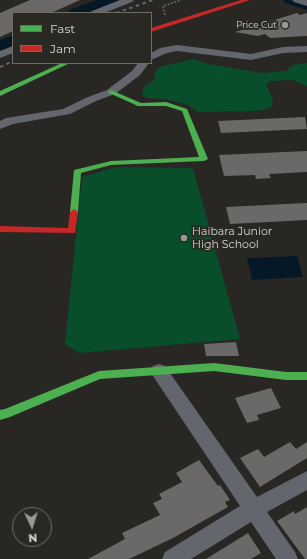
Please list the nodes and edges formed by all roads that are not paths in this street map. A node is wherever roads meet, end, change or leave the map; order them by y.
1 (129, 0) edge
2 (247, 0) edge
3 (297, 0) edge
4 (307, 3) edge
5 (98, 12) edge
6 (152, 30) edge
7 (12, 49) edge
8 (307, 49) edge
9 (0, 55) edge
10 (152, 56) edge
11 (65, 64) edge
12 (143, 64) edge
13 (111, 92) junction
14 (0, 94) edge
15 (0, 125) edge
16 (0, 229) edge
17 (158, 371) junction
18 (307, 376) edge
19 (0, 415) edge
20 (307, 480) edge
21 (253, 509) junction
22 (172, 559) edge
23 (288, 559) edge

1 - 5 street
2 - 6 main road
3 - 4 street
7 - 9 street
8 - 10 street
11 - 14 main road
12 - 13 street
13 - 15 street
13 - 16 main road
17 - 18 main road
17 - 19 main road
17 - 21 street
20 - 21 street
21 - 22 street
21 - 23 street

